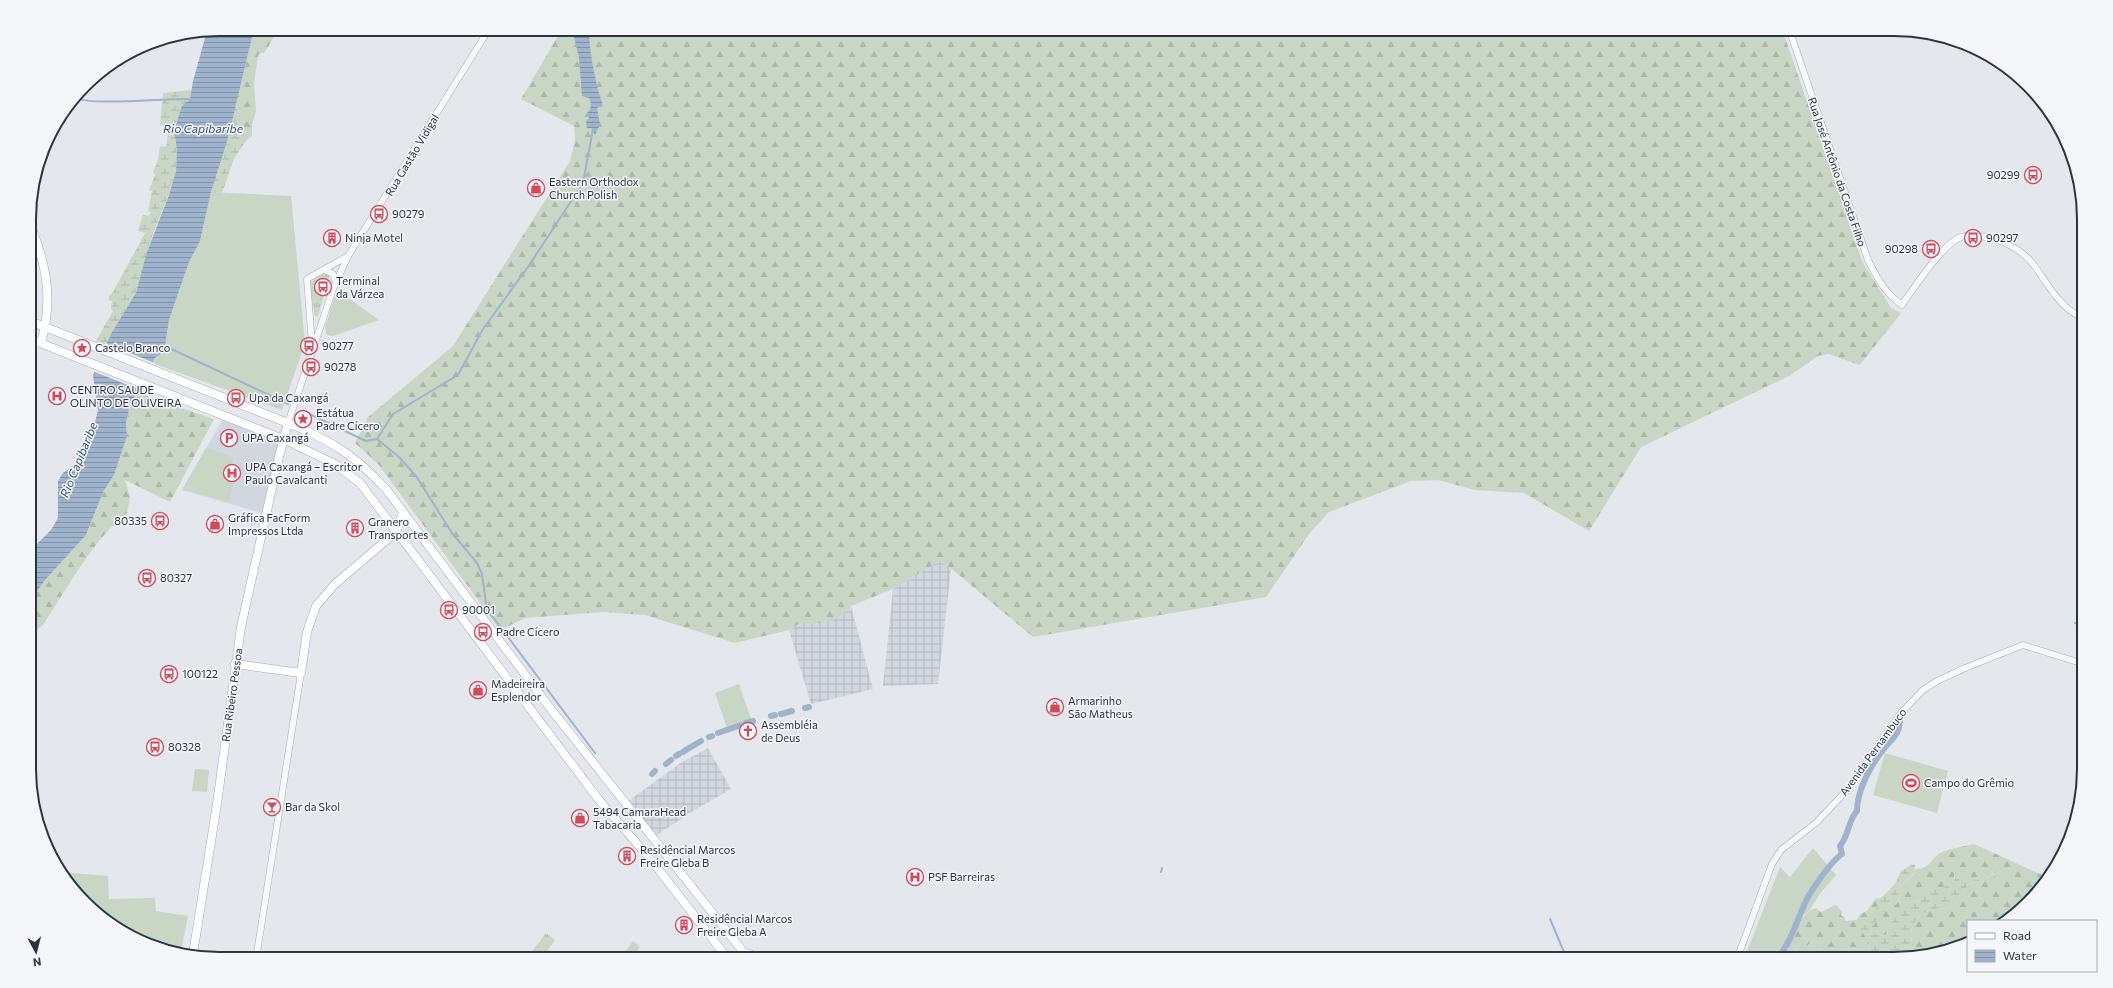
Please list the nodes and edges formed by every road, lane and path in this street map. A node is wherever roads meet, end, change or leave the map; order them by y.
1 (484, 36) edge
2 (1791, 36) edge
3 (36, 239) edge
4 (348, 256) junction
5 (325, 270) junction
6 (336, 282) junction
7 (2077, 314) edge
8 (36, 323) edge
9 (45, 327) junction
10 (36, 341) edge
11 (41, 343) junction
12 (313, 348) junction
13 (288, 423) junction
14 (283, 439) junction
15 (403, 513) junction
16 (396, 532) junction
17 (2077, 662) edge
18 (235, 664) junction
19 (301, 673) junction
20 (194, 950) edge
21 (257, 952) edge
22 (723, 952) edge
23 (743, 952) edge
24 (1740, 952) edge

1 - 4 street, Rua Gastão Vidigal
2 - 7 street, Rua José Antônio da Costa Filho
3 - 9 main road
4 - 5 street
4 - 6 street, Rua Gastão Vidigal
5 - 6 street
5 - 12 street
6 - 12 street, Rua Gastão Vidigal
8 - 9 main road
9 - 11 main road
9 - 13 main road
10 - 11 main road
11 - 14 main road
12 - 13 street, Rua Gastão Vidigal
13 - 14 main road, Rua Gastão Vidigal
13 - 15 main road
14 - 16 main road
14 - 18 main road, Rua Ribeiro Pessoa
15 - 16 main road
15 - 23 main road
16 - 19 main road
16 - 22 main road
17 - 24 street, Avenida Pernambuco
18 - 19 main road
18 - 20 main road, Rua Ribeiro Pessoa
19 - 21 street

